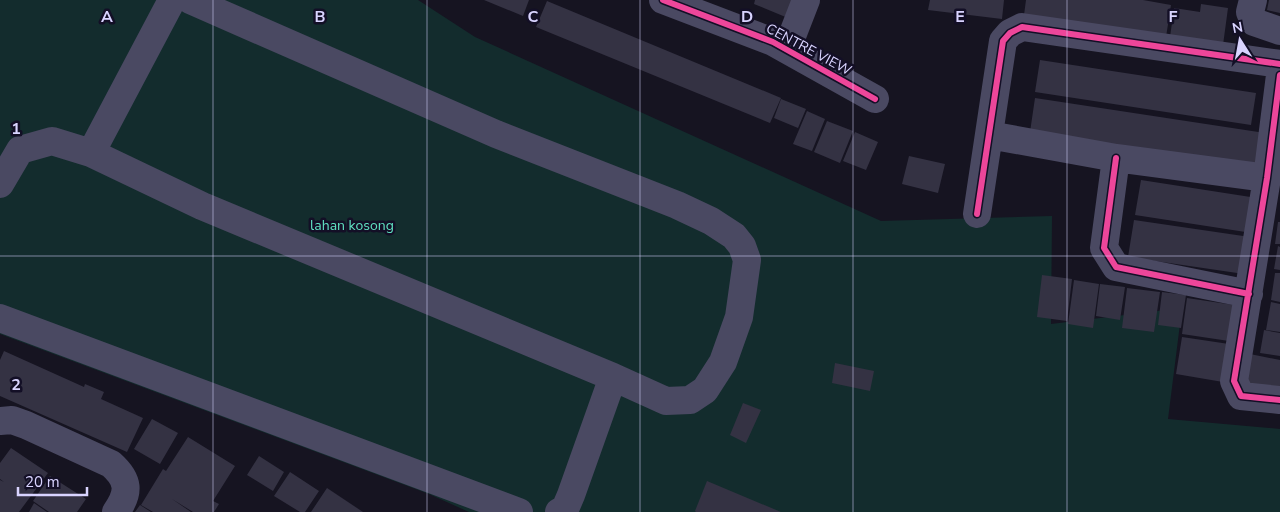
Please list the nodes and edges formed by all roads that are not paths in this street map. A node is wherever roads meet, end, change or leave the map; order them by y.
1 (172, 0) edge
2 (190, 0) edge
3 (806, 0) edge
4 (1253, 0) edge
5 (670, 2) edge
6 (1280, 31) edge
7 (787, 49) junction
8 (1280, 64) edge
9 (1280, 75) edge
10 (875, 99) dead end
11 (989, 135) junction
12 (91, 153) junction
13 (1116, 158) junction
14 (1267, 178) junction
15 (0, 184) edge
16 (977, 214) dead end
17 (1249, 294) junction
18 (0, 318) edge
19 (614, 377) junction
20 (1280, 400) edge
21 (0, 421) edge
22 (116, 512) edge
23 (519, 512) edge
24 (559, 512) edge

1 - 12 street
2 - 19 street
3 - 7 street, CENTRE VIEW
4 - 6 street
5 - 7 street, CENTRE VIEW
7 - 10 street, CENTRE VIEW
8 - 11 street
9 - 14 street
11 - 13 street
11 - 16 street
12 - 15 street
12 - 19 street
13 - 14 street
13 - 17 street
14 - 17 street
17 - 20 street
18 - 23 street
19 - 24 street
21 - 22 street

